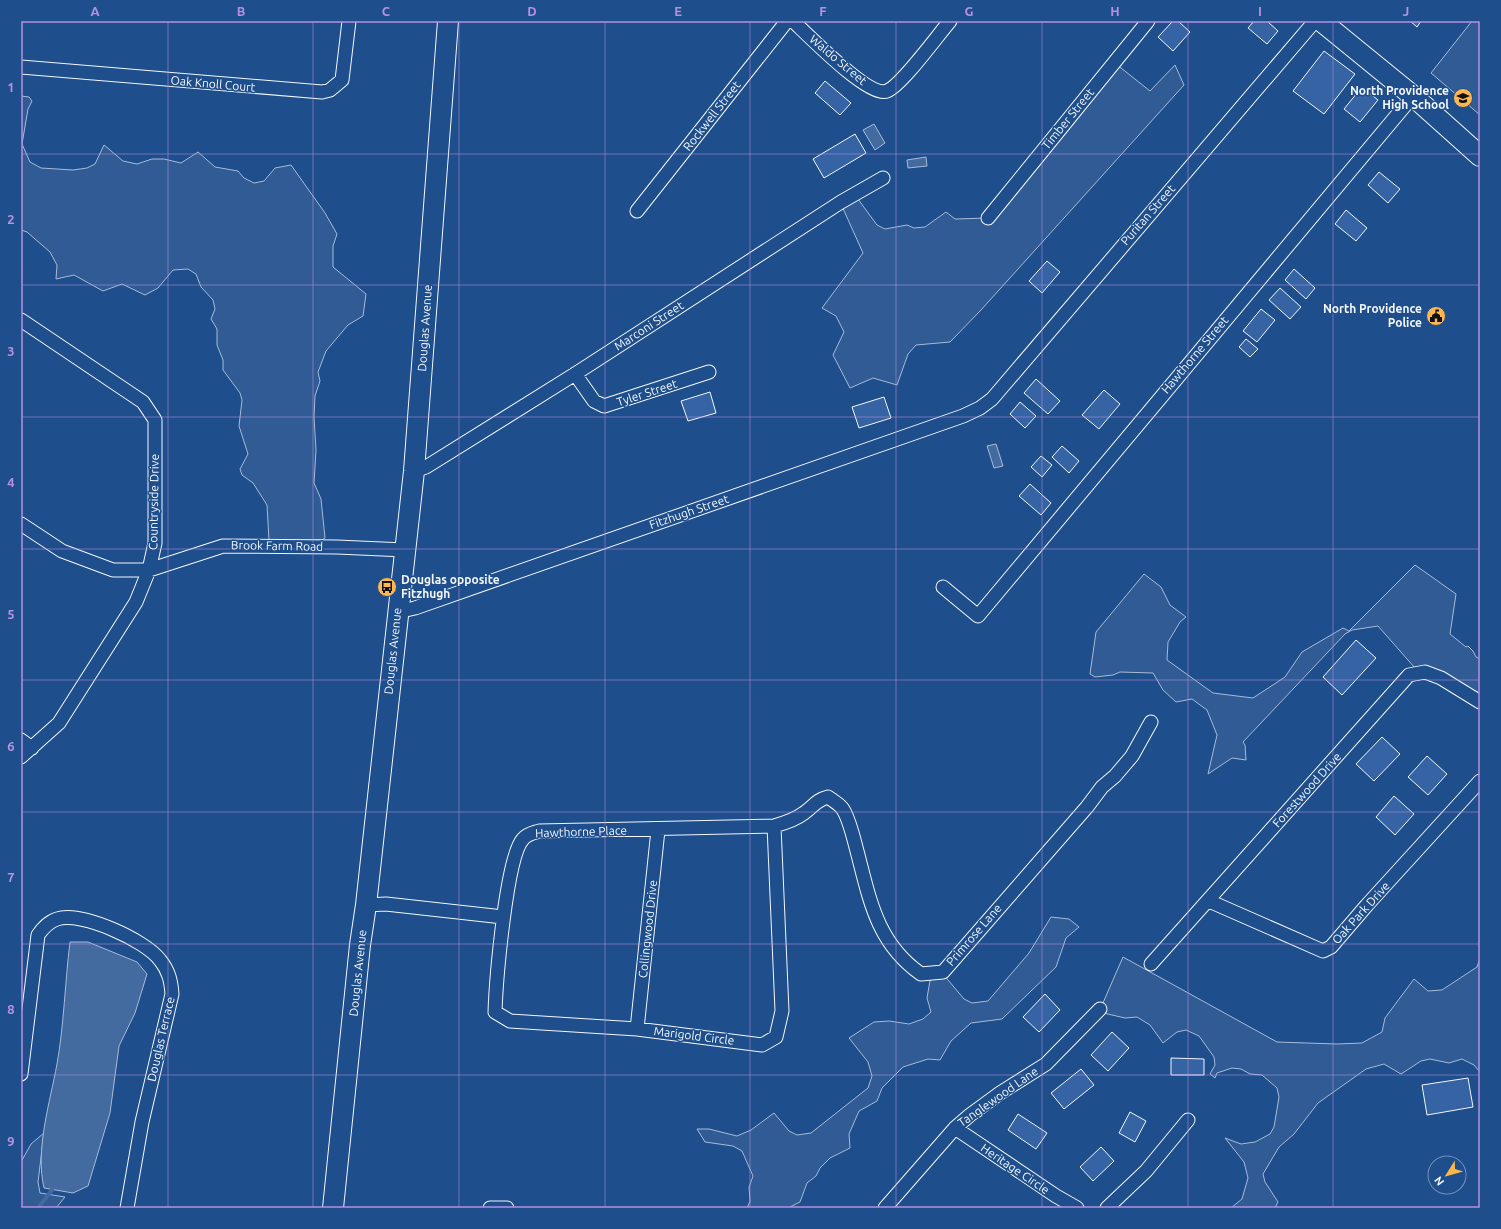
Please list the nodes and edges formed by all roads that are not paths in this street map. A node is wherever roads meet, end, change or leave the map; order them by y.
1 (349, 21) edge
2 (448, 21) edge
3 (787, 21) edge
4 (793, 21) edge
5 (950, 21) edge
6 (1148, 21) edge
7 (1315, 21) edge
8 (1321, 21) edge
9 (21, 67) edge
10 (1413, 96) junction
11 (1480, 156) edge
12 (884, 178) dead end
13 (637, 211) dead end
14 (988, 218) dead end
15 (21, 320) edge
16 (709, 372) dead end
17 (575, 374) junction
18 (980, 408) joint
19 (414, 471) junction
20 (21, 524) edge
21 (405, 550) junction
22 (149, 570) junction
23 (943, 587) dead end
24 (397, 612) junction
25 (1480, 702) edge
26 (1151, 722) dead end
27 (21, 740) edge
28 (32, 748) junction
29 (21, 757) edge
30 (1480, 781) edge
31 (828, 797) joint
32 (774, 826) junction
33 (658, 830) junction
34 (1209, 900) junction
35 (366, 905) junction
36 (503, 917) junction
37 (1151, 964) dead end
38 (1100, 1009) dead end
39 (637, 1029) junction
40 (21, 1074) edge
41 (1188, 1120) dead end
42 (955, 1128) junction
43 (127, 1208) edge
44 (333, 1208) edge
45 (490, 1208) edge
46 (507, 1208) edge
47 (885, 1208) edge
48 (1077, 1208) edge
49 (1107, 1208) edge

1 - 9 street, Oak Knoll Court
2 - 19 main road, Douglas Avenue
3 - 13 street, Rockwell Street
4 - 5 street, Waldo Street
6 - 14 street, Timber Street
7 - 18 street, Puritan Street
8 - 10 main road
10 - 11 main road
10 - 23 street, Hawthorne Street
12 - 17 street, Marconi Street
15 - 22 street, Countryside Drive
16 - 17 street, Tyler Street
17 - 19 street, Marconi Street
18 - 24 street, Fitzhugh Street
19 - 21 main road, Douglas Avenue
20 - 22 street, Brook Farm Road
21 - 22 street, Brook Farm Road
21 - 24 main road, Douglas Avenue
22 - 28 street, Countryside Drive
24 - 35 main road, Douglas Avenue
25 - 34 street, Forestwood Drive
26 - 31 street, Primrose Lane
27 - 28 street
28 - 29 street, Countryside Drive
30 - 34 street, Oak Park Drive
31 - 32 street, Hawthorne Place
32 - 33 street, Hawthorne Place
32 - 39 street, Marigold Circle
33 - 36 street, Hawthorne Place
33 - 39 street, Collingwood Drive
34 - 37 street, Forestwood Drive
35 - 36 street
35 - 44 main road, Douglas Avenue
36 - 39 street, Marigold Circle
38 - 42 street, Tanglewood Lane
40 - 43 street, Douglas Terrace
41 - 49 street
42 - 47 street, Tanglewood Lane
42 - 48 street, Heritage Circle
45 - 46 street

